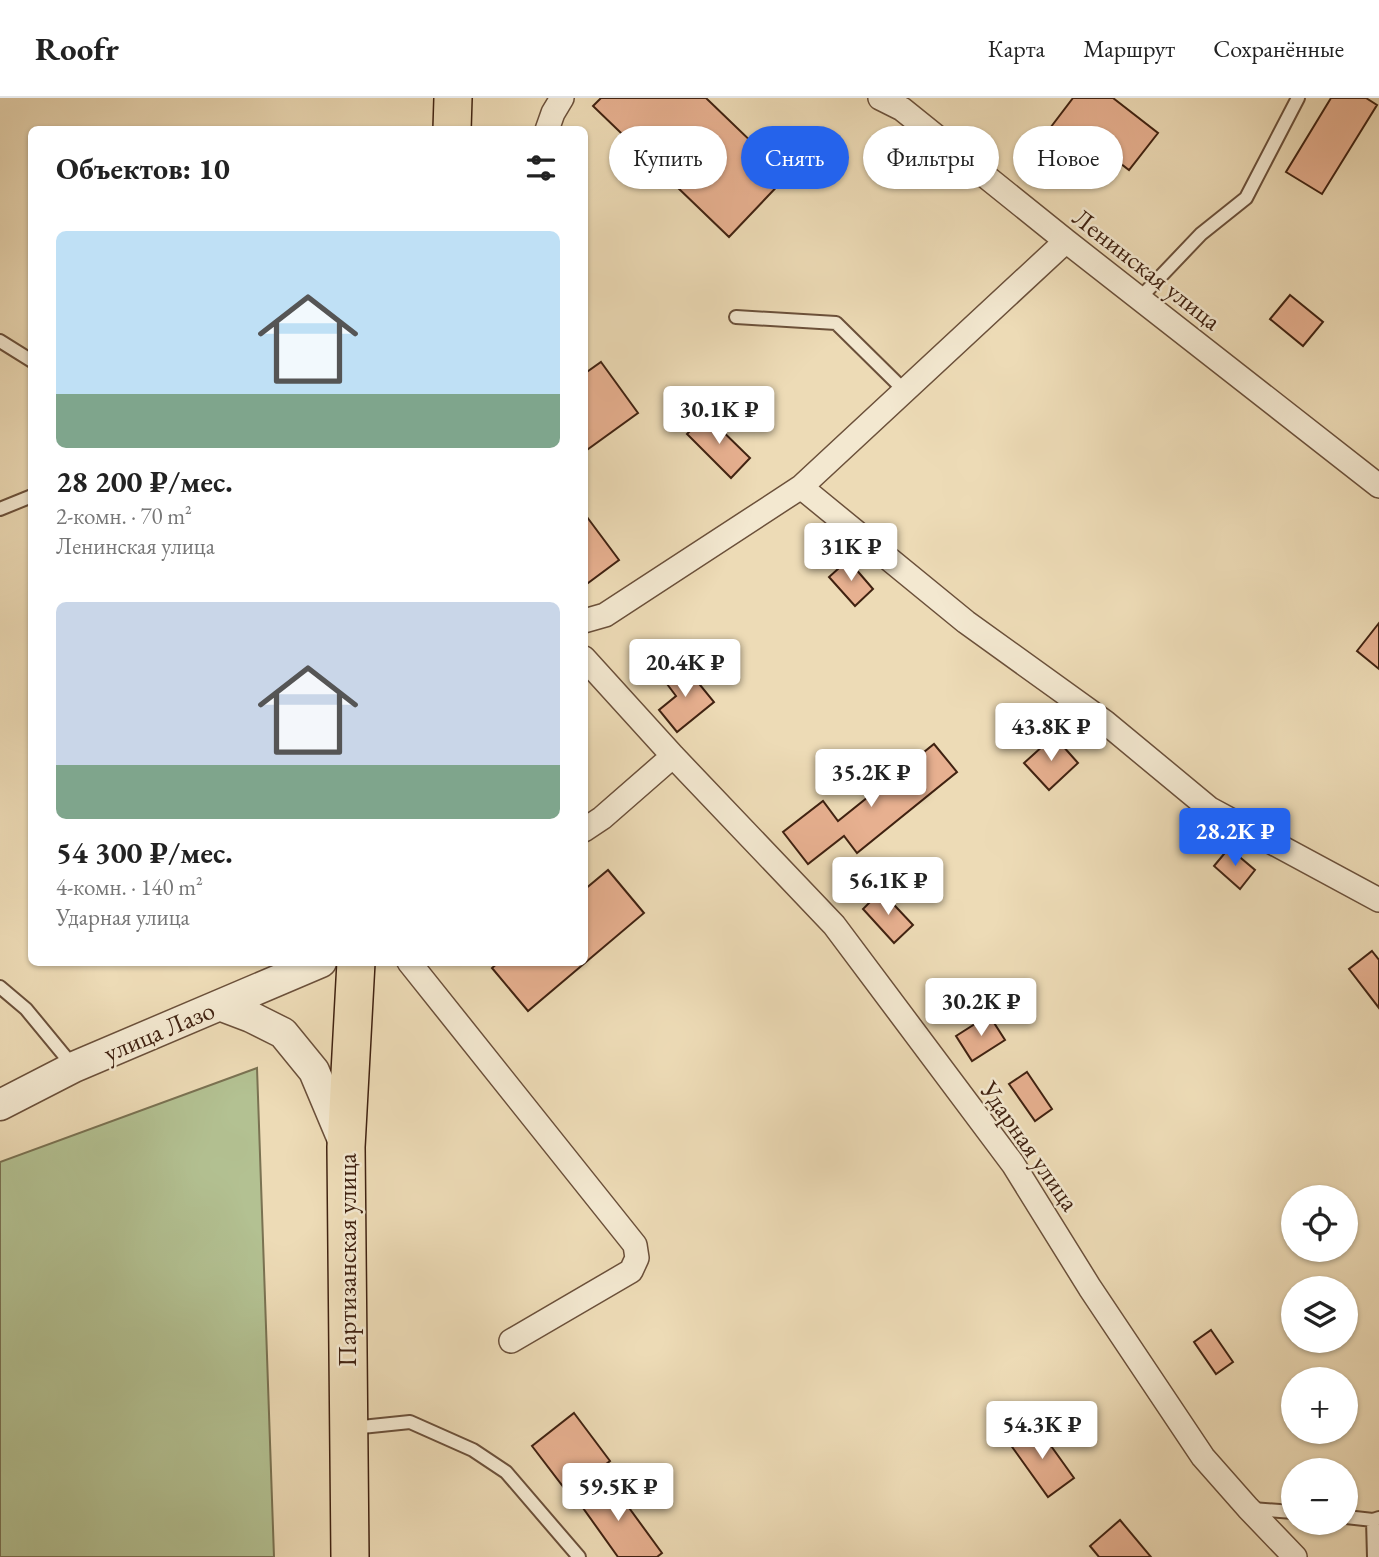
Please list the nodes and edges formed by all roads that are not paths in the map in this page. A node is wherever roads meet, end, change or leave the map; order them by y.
1 (453, 98) edge
2 (880, 98) edge
3 (1298, 98) edge
4 (452, 126) edge
5 (1066, 241) junction
6 (1140, 298) junction
7 (736, 317) dead end
8 (0, 341) edge
9 (28, 358) edge
10 (905, 391) junction
11 (1379, 485) edge
12 (801, 487) junction
13 (28, 498) edge
14 (0, 509) edge
15 (588, 620) edge
16 (588, 662) edge
17 (673, 756) junction
18 (588, 827) edge
19 (1379, 900) edge
20 (312, 966) edge
21 (355, 966) edge
22 (412, 966) edge
23 (0, 987) edge
24 (222, 1006) junction
25 (74, 1067) junction
26 (0, 1105) edge
27 (346, 1147) junction
28 (511, 1340) dead end
29 (349, 1428) junction
30 (1248, 1508) junction
31 (1281, 1511) edge
32 (1358, 1518) edge
33 (1376, 1519) edge
34 (350, 1557) edge
35 (579, 1557) edge
36 (1295, 1557) edge
37 (1374, 1557) edge

1 - 4 main road
2 - 5 street, Ленинская улица
3 - 6 lane
5 - 6 street, Ленинская улица
5 - 10 street
6 - 11 street, Ленинская улица
7 - 10 lane
8 - 9 lane
10 - 12 street
12 - 15 street
12 - 19 street
13 - 14 lane
16 - 17 street, Ударная улица
17 - 18 street
17 - 30 street, Ударная улица
20 - 24 street, улица Лазо
21 - 27 main road, Партизанская улица
22 - 28 street
23 - 25 lane
24 - 25 street, улица Лазо
24 - 27 street
25 - 26 street, улица Лазо
27 - 29 main road, Партизанская улица
29 - 34 main road, Партизанская улица
29 - 35 lane
30 - 31 lane
30 - 36 street, Ударная улица
32 - 33 lane
33 - 37 lane

